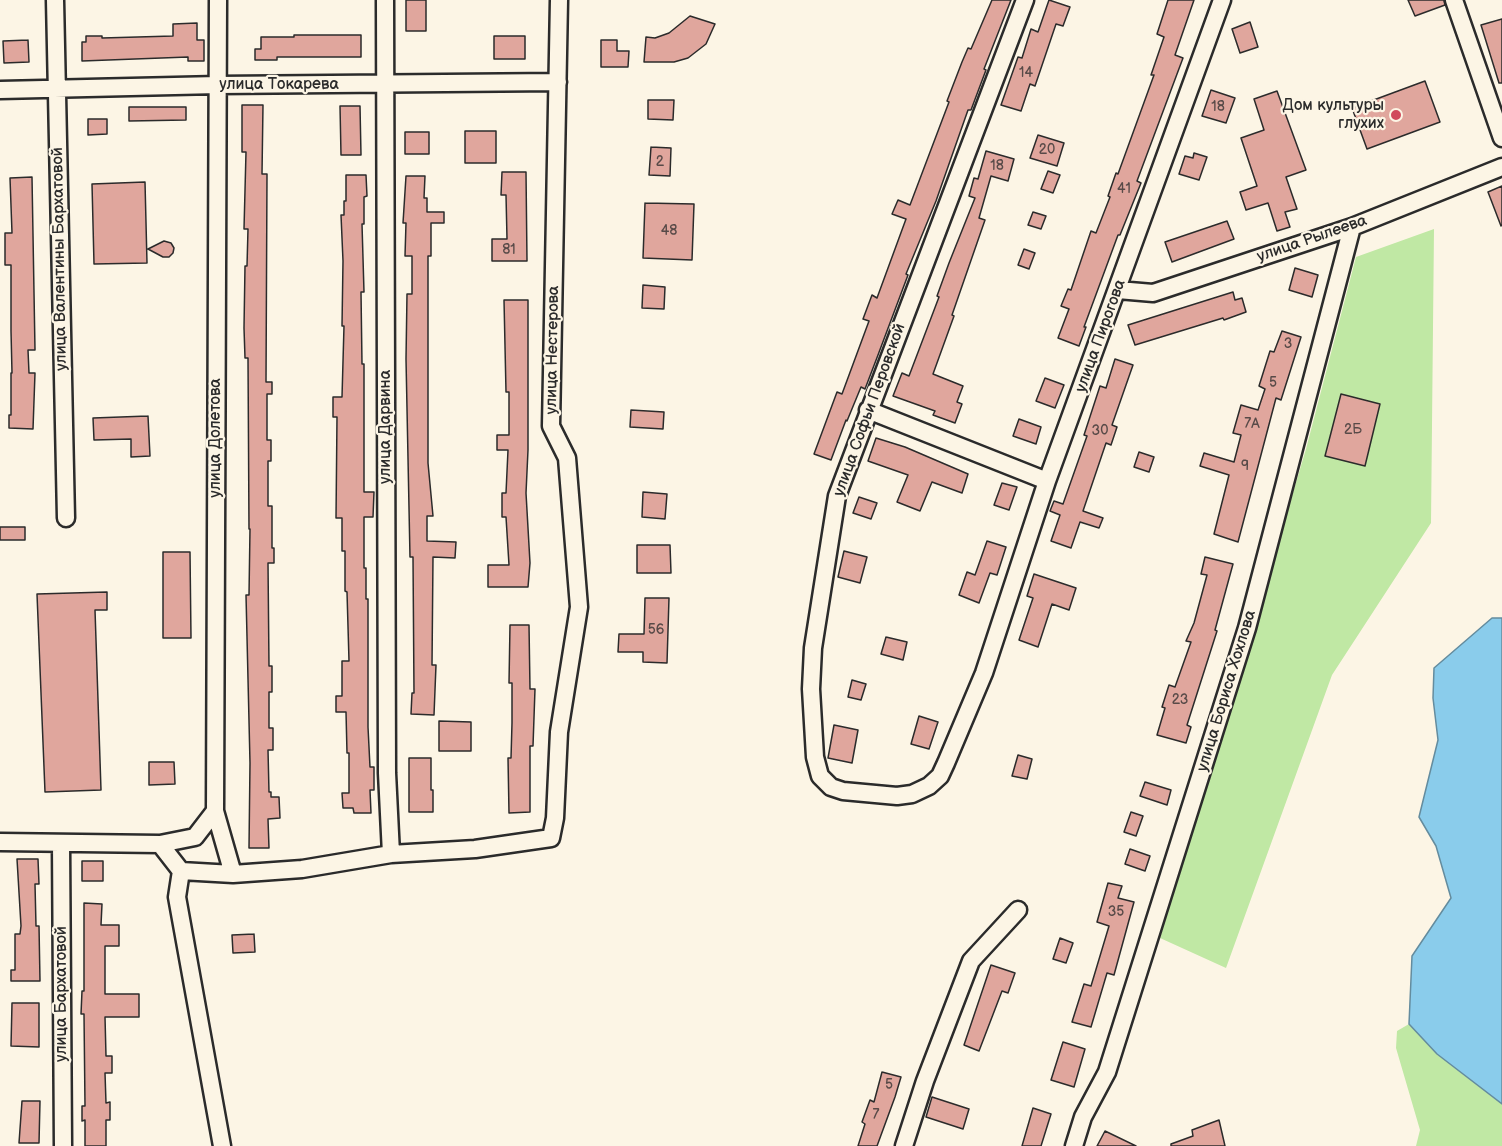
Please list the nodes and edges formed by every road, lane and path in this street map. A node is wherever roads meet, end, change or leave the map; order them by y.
1 (55, 0) edge
2 (218, 0) edge
3 (385, 0) edge
4 (559, 0) edge
5 (1025, 0) edge
6 (1222, 0) edge
7 (1454, 0) edge
8 (558, 82) junction
9 (386, 84) junction
10 (218, 85) junction
11 (56, 89) junction
12 (0, 90) edge
13 (1502, 138) edge
14 (1502, 167) edge
15 (1352, 227) junction
16 (1118, 290) junction
17 (868, 410) junction
18 (1047, 481) junction
19 (66, 518) dead end
20 (984, 674) joint
21 (215, 811) junction
22 (0, 842) edge
23 (61, 843) junction
24 (160, 844) junction
25 (391, 854) junction
26 (181, 871) junction
27 (233, 874) junction
28 (1018, 910) dead end
29 (63, 1146) edge
30 (222, 1146) edge
31 (904, 1146) edge
32 (1074, 1146) edge

1 - 11 street, улица Валентины Бархатовой
2 - 10 street, улица Долетова
3 - 9 street, улица Дарвина
4 - 8 street, улица Нестерова
5 - 17 street, улица Софьи Перовской
6 - 16 street, улица Пирогова
7 - 13 street
8 - 9 street, улица Токарева
8 - 25 street, улица Нестерова
9 - 10 street, улица Токарева
9 - 25 street, улица Дарвина
10 - 11 street, улица Токарева
10 - 21 street, улица Долетова
11 - 12 street, улица Токарева
11 - 19 street, улица Валентины Бархатовой
14 - 15 street, улица Рылеева
15 - 16 street, улица Рылеева
15 - 32 street, улица Бориса Хохлова
16 - 18 street, улица Пирогова
17 - 18 street
17 - 20 street, улица Софьи Перовской
18 - 20 street, улица Пирогова
21 - 24 street
21 - 27 street, улица Долетова
22 - 23 street
23 - 24 street
23 - 29 street, улица Бархатовой
24 - 26 street
25 - 27 street
26 - 27 street
26 - 30 street
28 - 31 street

